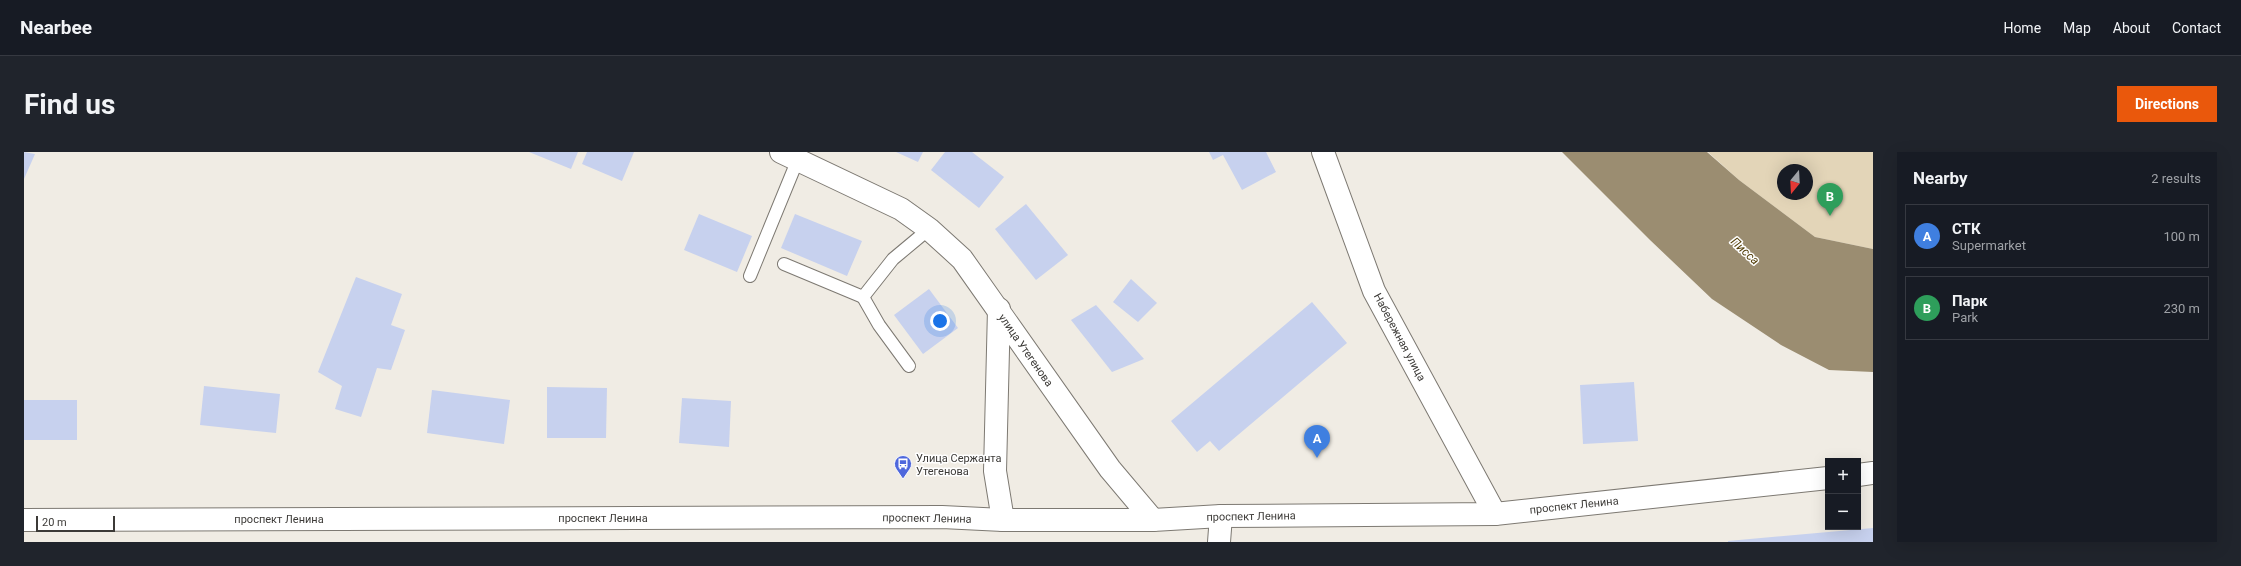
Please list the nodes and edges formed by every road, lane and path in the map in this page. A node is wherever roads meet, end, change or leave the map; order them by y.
1 (1323, 152) edge
2 (790, 155) edge
3 (929, 229) junction
4 (784, 264) dead end
5 (750, 276) dead end
6 (863, 297) junction
7 (998, 310) junction
8 (909, 366) dead end
9 (1873, 474) edge
10 (1861, 475) edge
11 (1825, 478) edge
12 (1495, 514) junction
13 (1221, 516) junction
14 (24, 520) edge
15 (1003, 520) junction
16 (1153, 520) junction
17 (1219, 542) edge

1 - 12 main road, Набережная улица
2 - 3 main road
2 - 5 lane
3 - 6 lane
3 - 7 main road
4 - 6 lane
6 - 8 lane
7 - 15 main road, улица Утегенова
7 - 16 main road, улица Утегенова
9 - 10 main road
11 - 12 main road, проспект Ленина
12 - 13 main road, проспект Ленина
13 - 16 main road, проспект Ленина
13 - 17 main road
14 - 15 main road, проспект Ленина
15 - 16 main road, проспект Ленина

